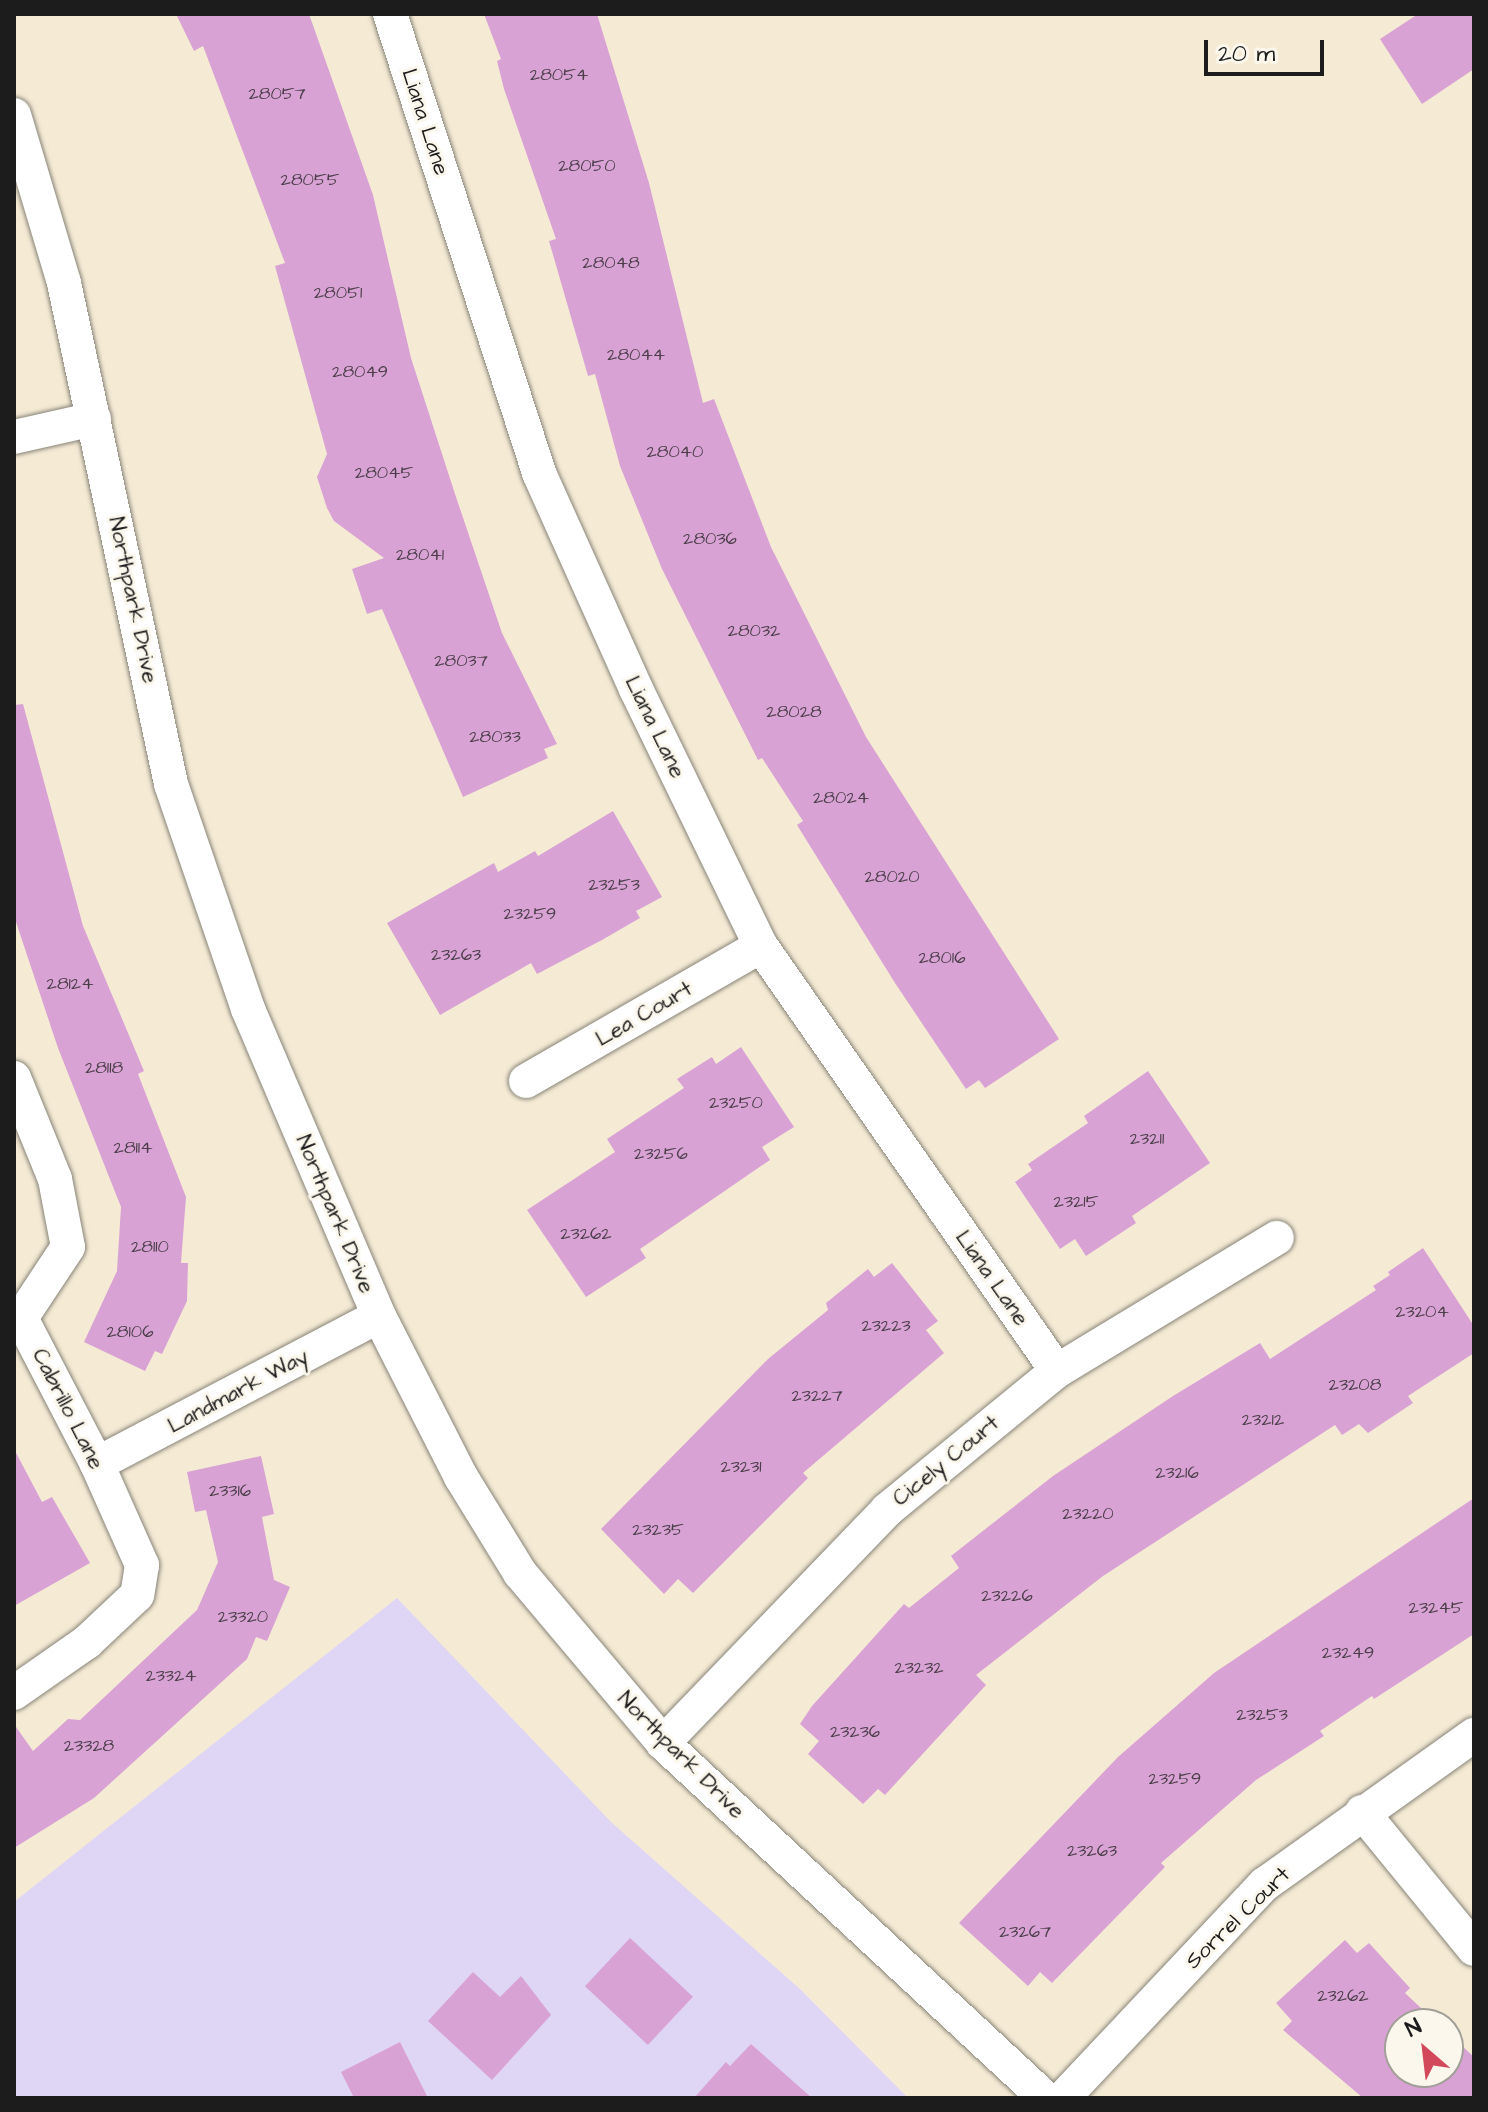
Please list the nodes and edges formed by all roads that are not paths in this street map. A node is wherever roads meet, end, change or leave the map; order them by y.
1 (390, 14) edge
2 (14, 115) edge
3 (94, 419) junction
4 (14, 437) edge
5 (761, 946) junction
6 (14, 1078) edge
7 (526, 1081) dead end
8 (1277, 1238) dead end
9 (379, 1316) junction
10 (18, 1320) edge
11 (1057, 1371) junction
12 (97, 1464) junction
13 (14, 1693) edge
14 (1474, 1735) edge
15 (663, 1743) junction
16 (1362, 1812) junction
17 (1474, 1949) edge
18 (1045, 2098) edge
19 (1063, 2098) edge

1 - 5 street, Liana Lane
2 - 3 street, Northpark Drive
3 - 4 street
3 - 9 street, Northpark Drive
5 - 7 street, Lea Court
5 - 11 street, Liana Lane
6 - 10 street, Cabrillo Lane
8 - 11 street, Cicely Court
9 - 12 street, Landmark Way
9 - 15 street, Northpark Drive
10 - 12 street, Cabrillo Lane
11 - 15 street, Cicely Court
12 - 13 street, Cabrillo Lane
14 - 16 street, Sorrel Court
15 - 18 street, Northpark Drive
16 - 17 street
16 - 19 street, Sorrel Court

